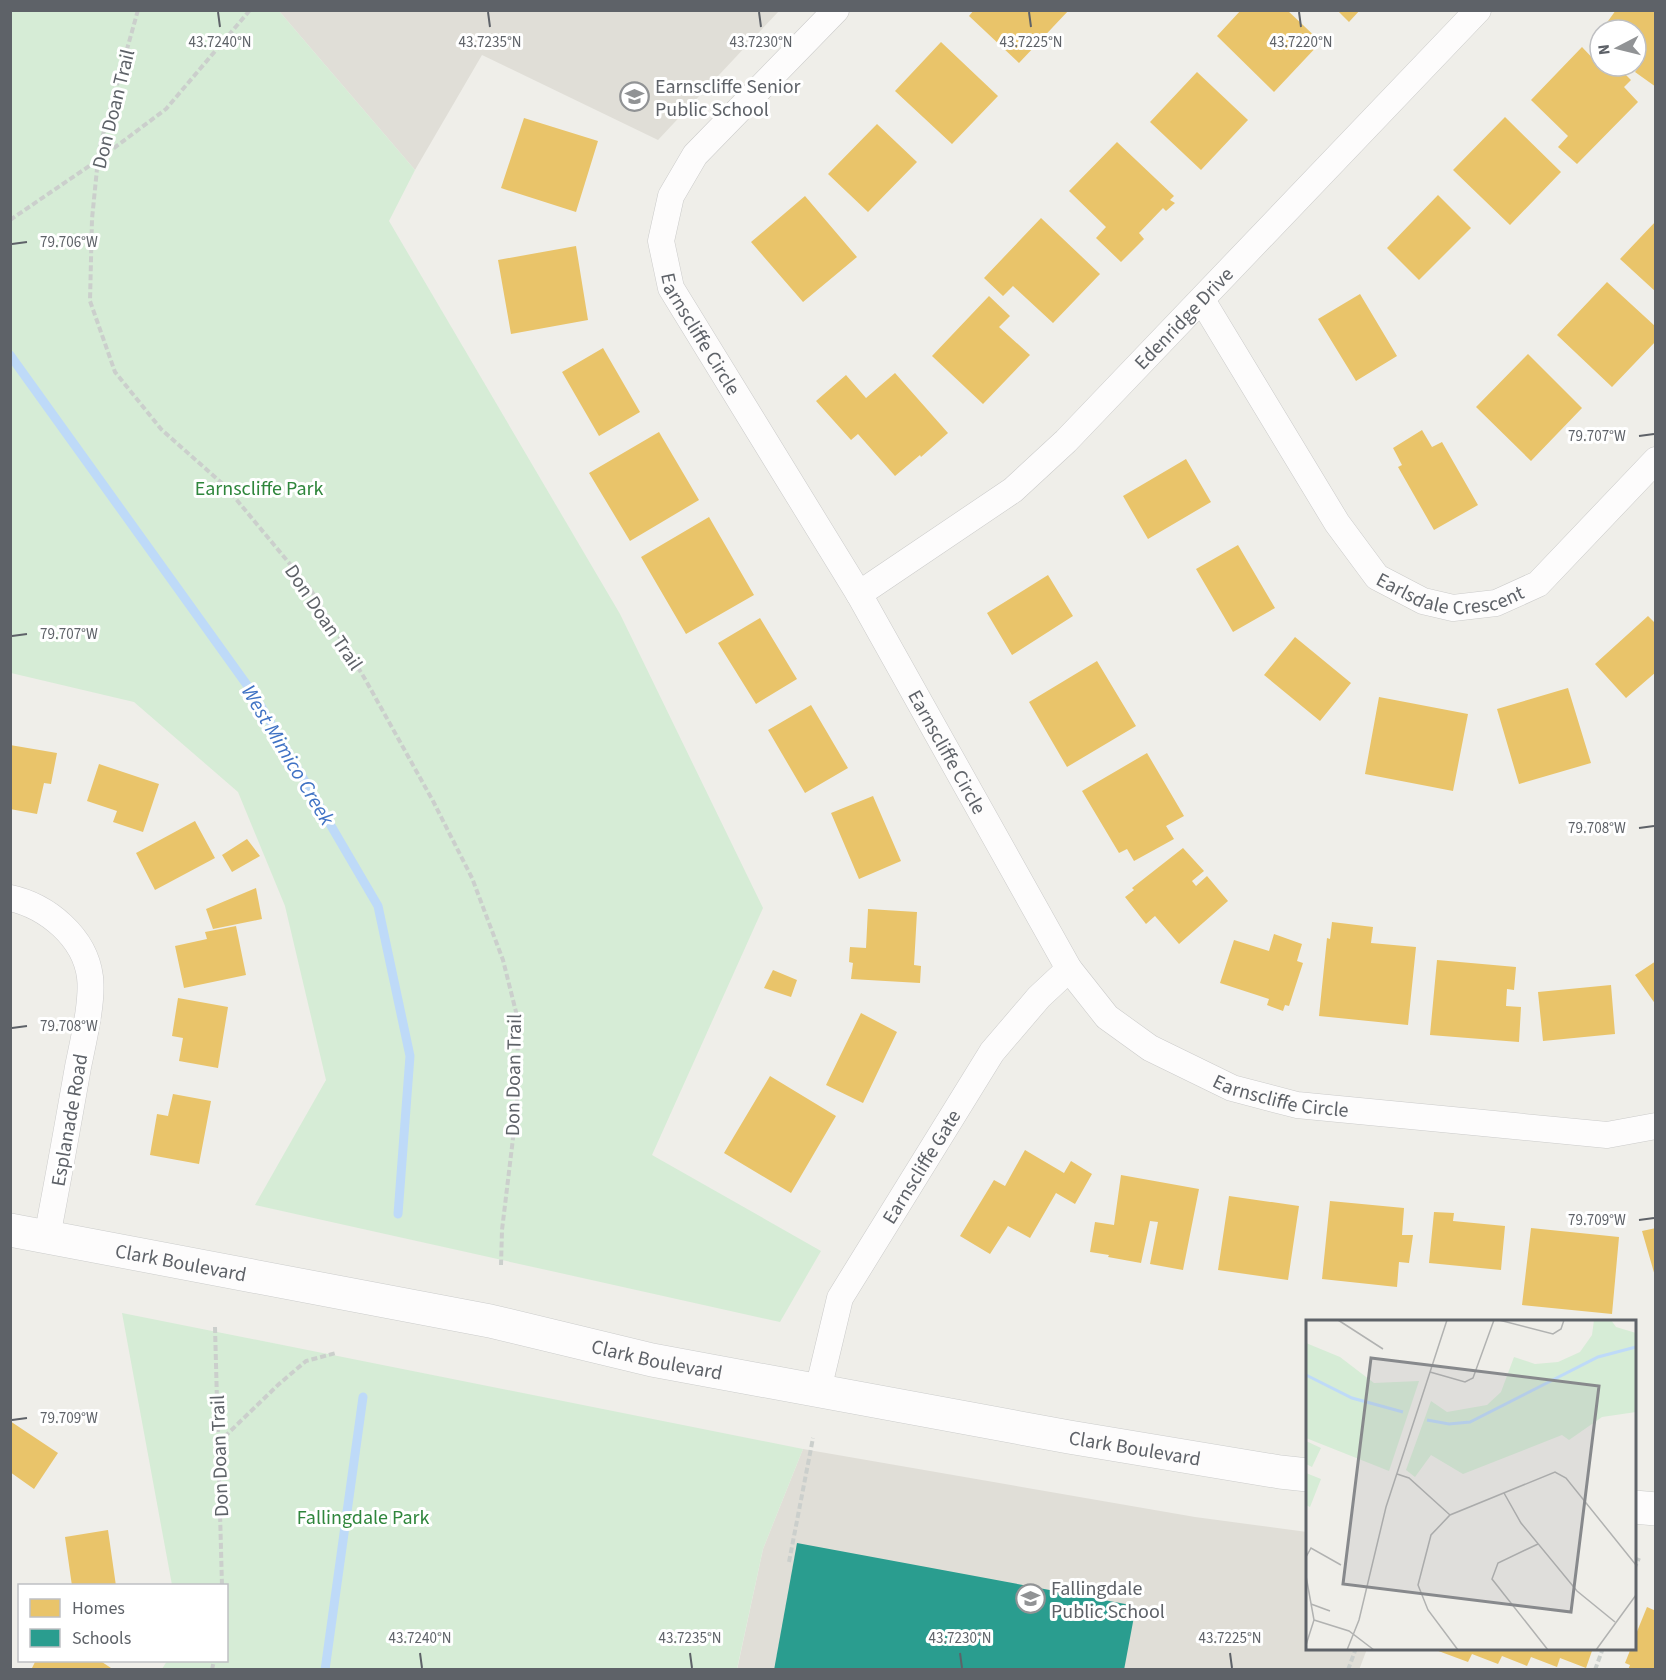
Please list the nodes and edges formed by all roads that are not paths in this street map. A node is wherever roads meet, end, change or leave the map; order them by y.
1 (836, 10) edge
2 (1478, 10) edge
3 (1202, 300) junction
4 (1656, 460) edge
5 (859, 594) junction
6 (10, 898) edge
7 (1069, 969) junction
8 (1656, 1126) edge
9 (10, 1230) edge
10 (47, 1237) junction
11 (818, 1390) junction
12 (1306, 1475) edge
13 (1636, 1507) edge
14 (1656, 1509) edge

1 - 5 street, Earnscliffe Circle
2 - 3 street, Edenridge Drive
3 - 4 street, Earlsdale Crescent
3 - 5 street, Edenridge Drive
5 - 7 street, Earnscliffe Circle
6 - 10 street, Esplanade Road
7 - 8 street, Earnscliffe Circle
7 - 11 street, Earnscliffe Gate
9 - 10 street, Clark Boulevard
10 - 11 street, Clark Boulevard
11 - 12 street, Clark Boulevard
13 - 14 street

